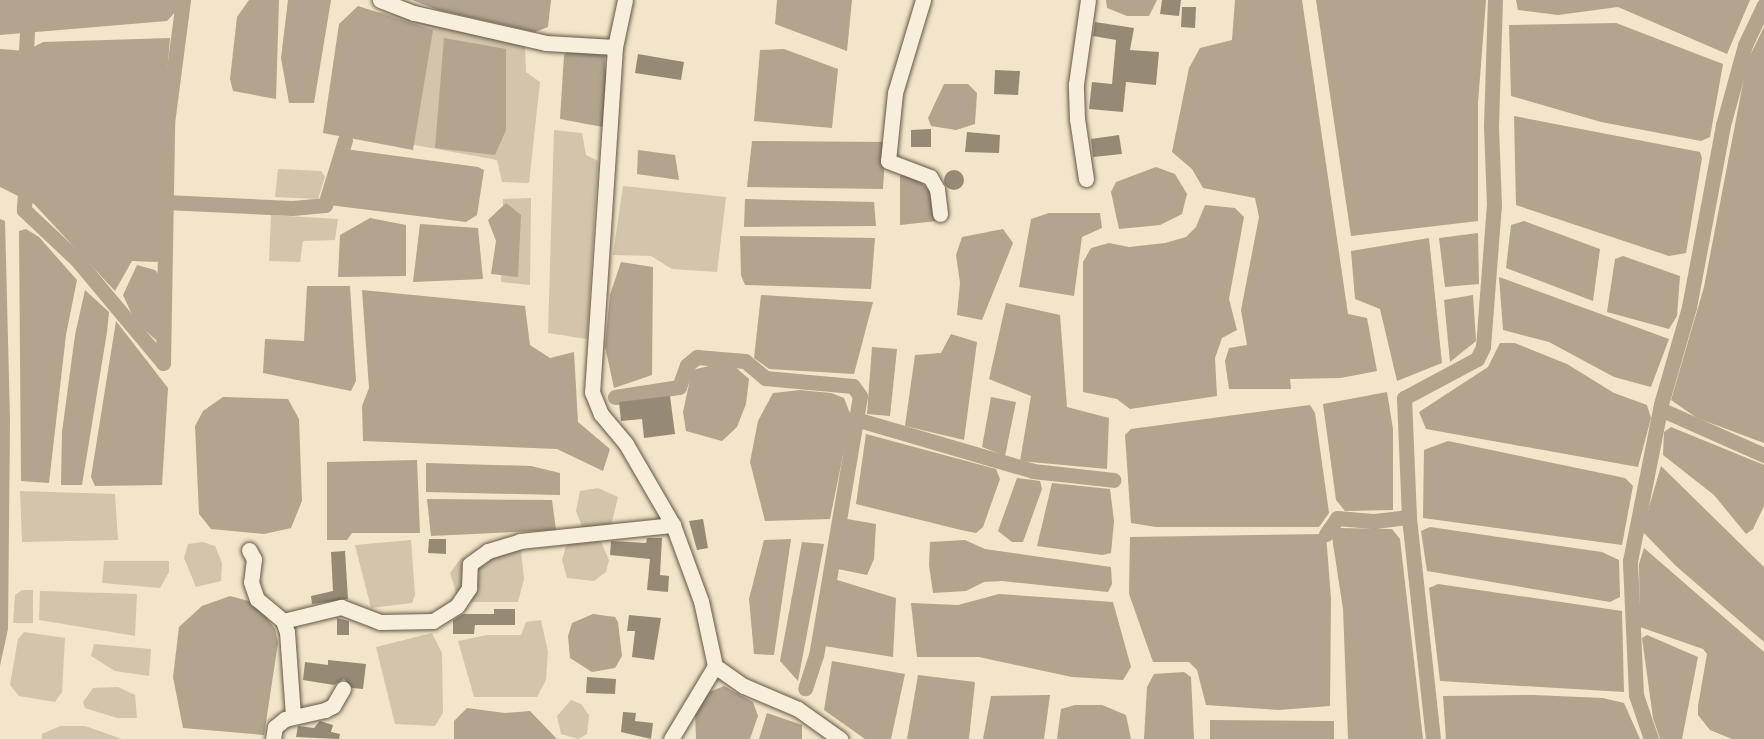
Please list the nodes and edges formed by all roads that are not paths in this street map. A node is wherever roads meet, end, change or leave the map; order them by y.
1 (380, 0) edge
2 (625, 0) edge
3 (923, 0) edge
4 (1088, 0) edge
5 (615, 48) junction
6 (1086, 179) dead end
7 (940, 214) dead end
8 (673, 525) junction
9 (249, 550) dead end
10 (283, 621) junction
11 (715, 666) junction
12 (343, 689) dead end
13 (294, 716) junction
14 (273, 739) edge
15 (671, 739) edge
16 (840, 739) edge

1 - 5 street
2 - 5 street
3 - 7 street
4 - 6 street
5 - 8 street
8 - 10 street
8 - 11 street
9 - 10 street
10 - 13 street
11 - 15 street
11 - 16 street
12 - 13 street
13 - 14 street

